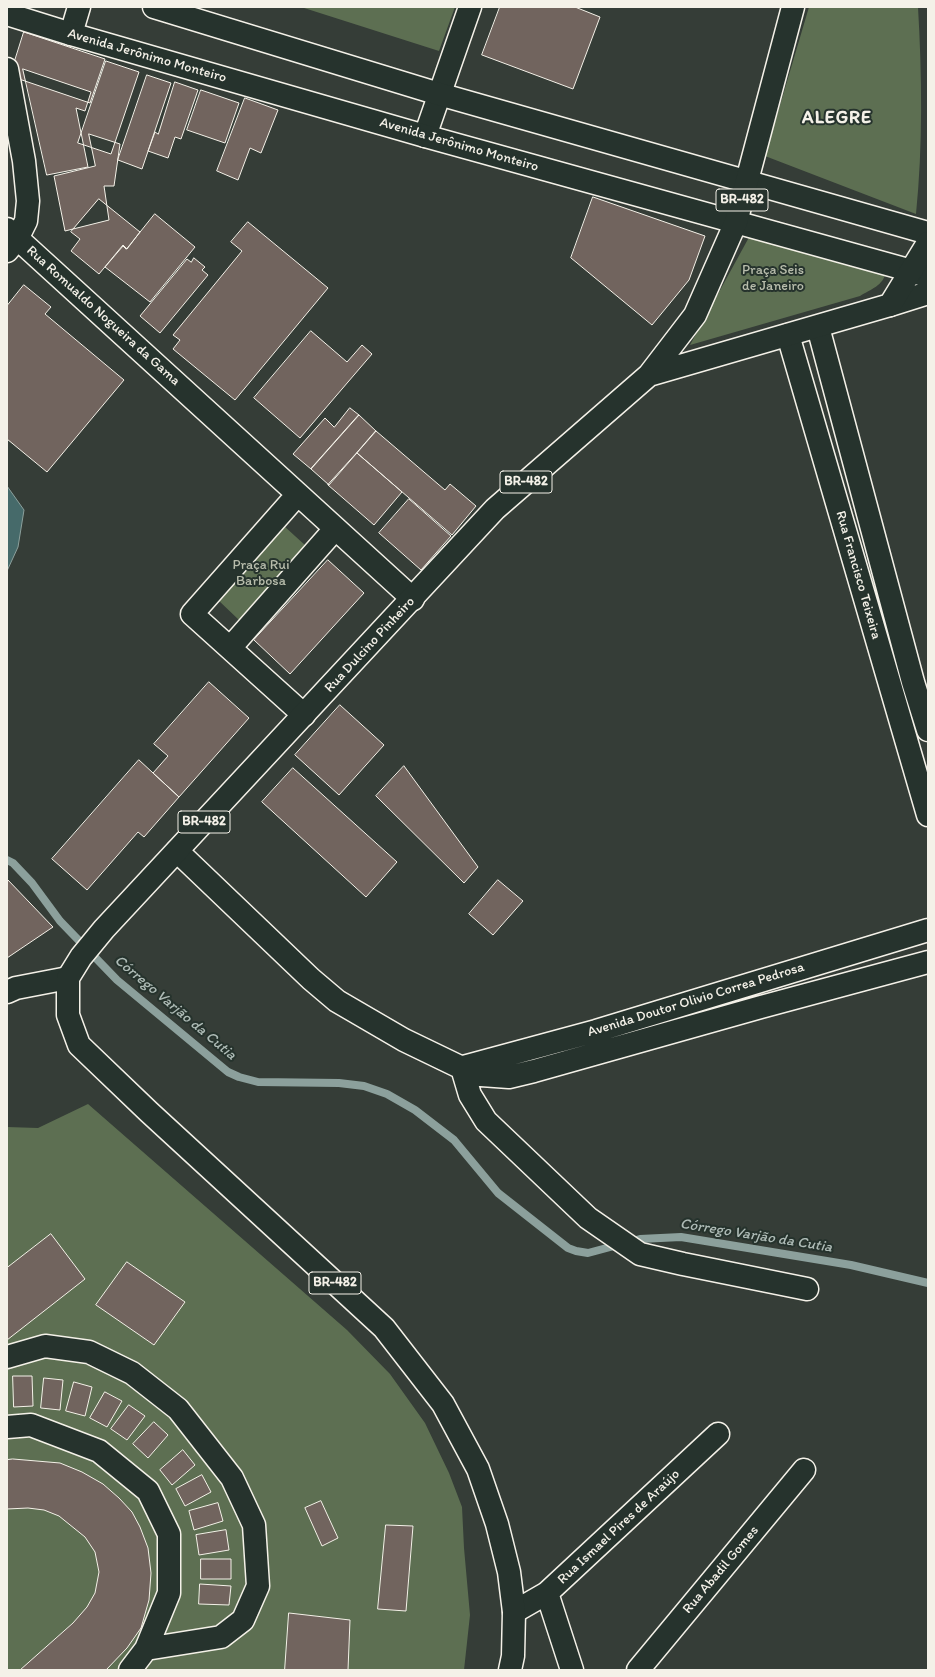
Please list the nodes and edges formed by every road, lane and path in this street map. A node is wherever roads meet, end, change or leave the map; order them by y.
1 (79, 7) edge
2 (154, 7) edge
3 (470, 7) edge
4 (793, 7) edge
5 (7, 14) edge
6 (71, 34) junction
7 (7, 69) edge
8 (439, 94) junction
9 (425, 136) junction
10 (746, 183) junction
11 (736, 222) junction
12 (928, 233) edge
13 (10, 240) edge
14 (928, 243) edge
15 (920, 274) edge
16 (928, 293) edge
17 (890, 305) junction
18 (818, 327) junction
19 (788, 335) junction
20 (649, 375) junction
21 (298, 494) junction
22 (335, 529) junction
23 (413, 599) junction
24 (230, 648) junction
25 (304, 715) junction
26 (928, 730) edge
27 (928, 815) edge
28 (177, 851) junction
29 (928, 930) edge
30 (928, 962) edge
31 (68, 978) junction
32 (7, 992) edge
33 (462, 1068) junction
34 (807, 1289) dead end
35 (7, 1357) edge
36 (7, 1427) edge
37 (718, 1434) dead end
38 (804, 1470) dead end
39 (547, 1593) junction
40 (514, 1612) junction
41 (146, 1649) junction
42 (568, 1666) edge
43 (130, 1670) edge
44 (510, 1670) edge
45 (638, 1670) edge

1 - 6 main road
2 - 8 main road
3 - 8 main road
4 - 10 main road, BR-482
5 - 6 main road, Avenida Jerônimo Monteiro
6 - 9 main road, Avenida Jerônimo Monteiro
7 - 13 main road, Rua Romualdo Nogueira da Gama
8 - 9 main road
8 - 10 main road
9 - 11 main road, Avenida Jerônimo Monteiro
10 - 11 main road, BR-482
10 - 12 main road
11 - 15 main road, Avenida Jerônimo Monteiro
11 - 20 main road, BR-482
13 - 21 main road, Rua Romualdo Nogueira da Gama
14 - 15 main road
15 - 17 main road
16 - 17 main road
17 - 18 main road, BR-482
18 - 19 main road, BR-482
18 - 26 main road, Rua Francisco Teixeira
19 - 20 main road, BR-482
19 - 27 main road, Rua Francisco Teixeira
20 - 23 main road, Rua Dulcino Pinheiro / BR-482
21 - 22 main road
21 - 24 main road
22 - 23 main road
22 - 24 main road
23 - 25 main road, Rua Dulcino Pinheiro / BR-482
24 - 25 main road
25 - 28 main road, Rua Dulcino Pinheiro / BR-482
28 - 31 main road, Rua Dulcino Pinheiro / BR-482
28 - 33 main road, Avenida Doutor Olivio Correa Pedrosa
29 - 33 main road, Avenida Doutor Olivio Correa Pedrosa
30 - 33 main road, Avenida Doutor Olivio Correa Pedrosa
31 - 32 main road
31 - 40 main road, BR-482
33 - 34 main road
35 - 41 main road
36 - 41 main road
37 - 39 main road, Rua Ismael Pires de Araújo
38 - 45 main road, Rua Abadil Gomes
39 - 40 main road, Rua Ismael Pires de Araújo
39 - 42 main road
40 - 44 main road, BR-482
41 - 43 main road

